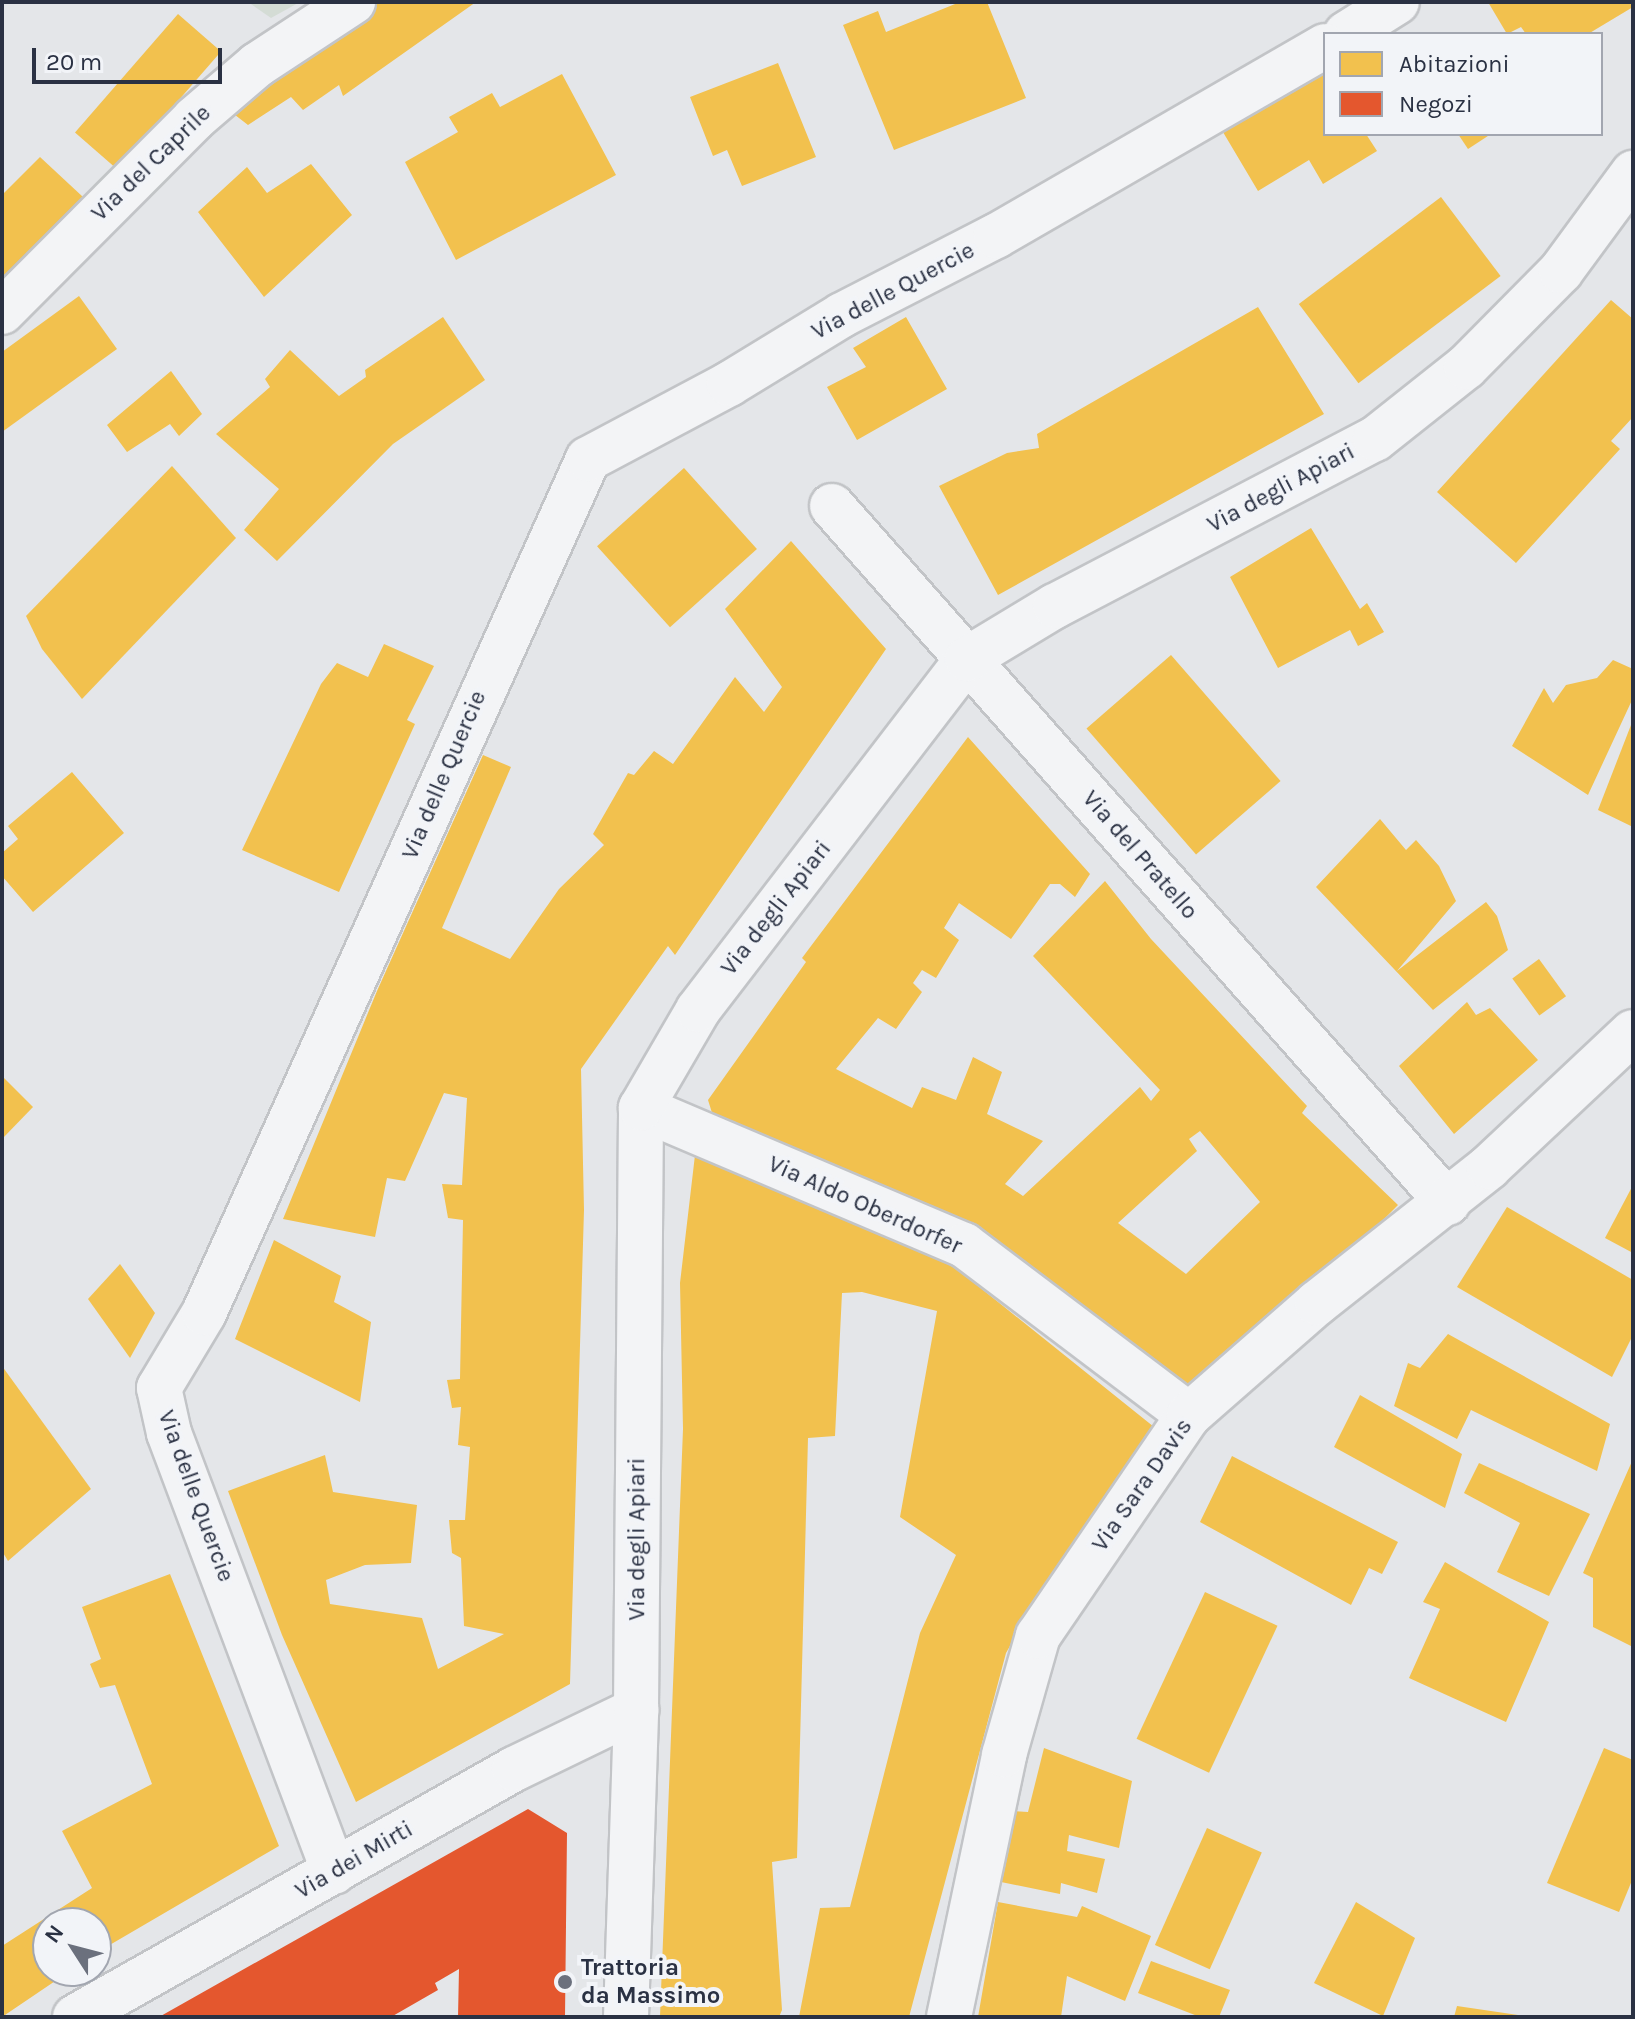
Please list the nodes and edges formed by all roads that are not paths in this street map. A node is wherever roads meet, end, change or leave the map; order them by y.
1 (353, 2) edge
2 (1397, 2) edge
3 (1349, 32) edge
4 (1323, 47) edge
5 (1633, 173) edge
6 (2, 312) edge
7 (832, 506) dead end
8 (967, 659) junction
9 (1633, 1032) edge
10 (641, 1108) junction
11 (1448, 1203) junction
12 (1189, 1415) junction
13 (636, 1710) junction
14 (334, 1872) junction
15 (75, 2017) edge
16 (626, 2017) edge
17 (949, 2017) edge

1 - 6 street, Via del Caprile
2 - 3 street
4 - 14 street, Via delle Quercie
5 - 8 street, Via degli Apiari
7 - 8 street, Via del Pratello
8 - 10 street, Via degli Apiari
8 - 11 street, Via del Pratello
9 - 11 street, Via Sara Davis
10 - 12 street, Via Aldo Oberdorfer
10 - 13 street, Via degli Apiari
11 - 12 street, Via Sara Davis
12 - 17 street, Via Sara Davis
13 - 14 street, Via dei Mirti
13 - 16 street, Via degli Apiari
14 - 15 street, Via dei Mirti

